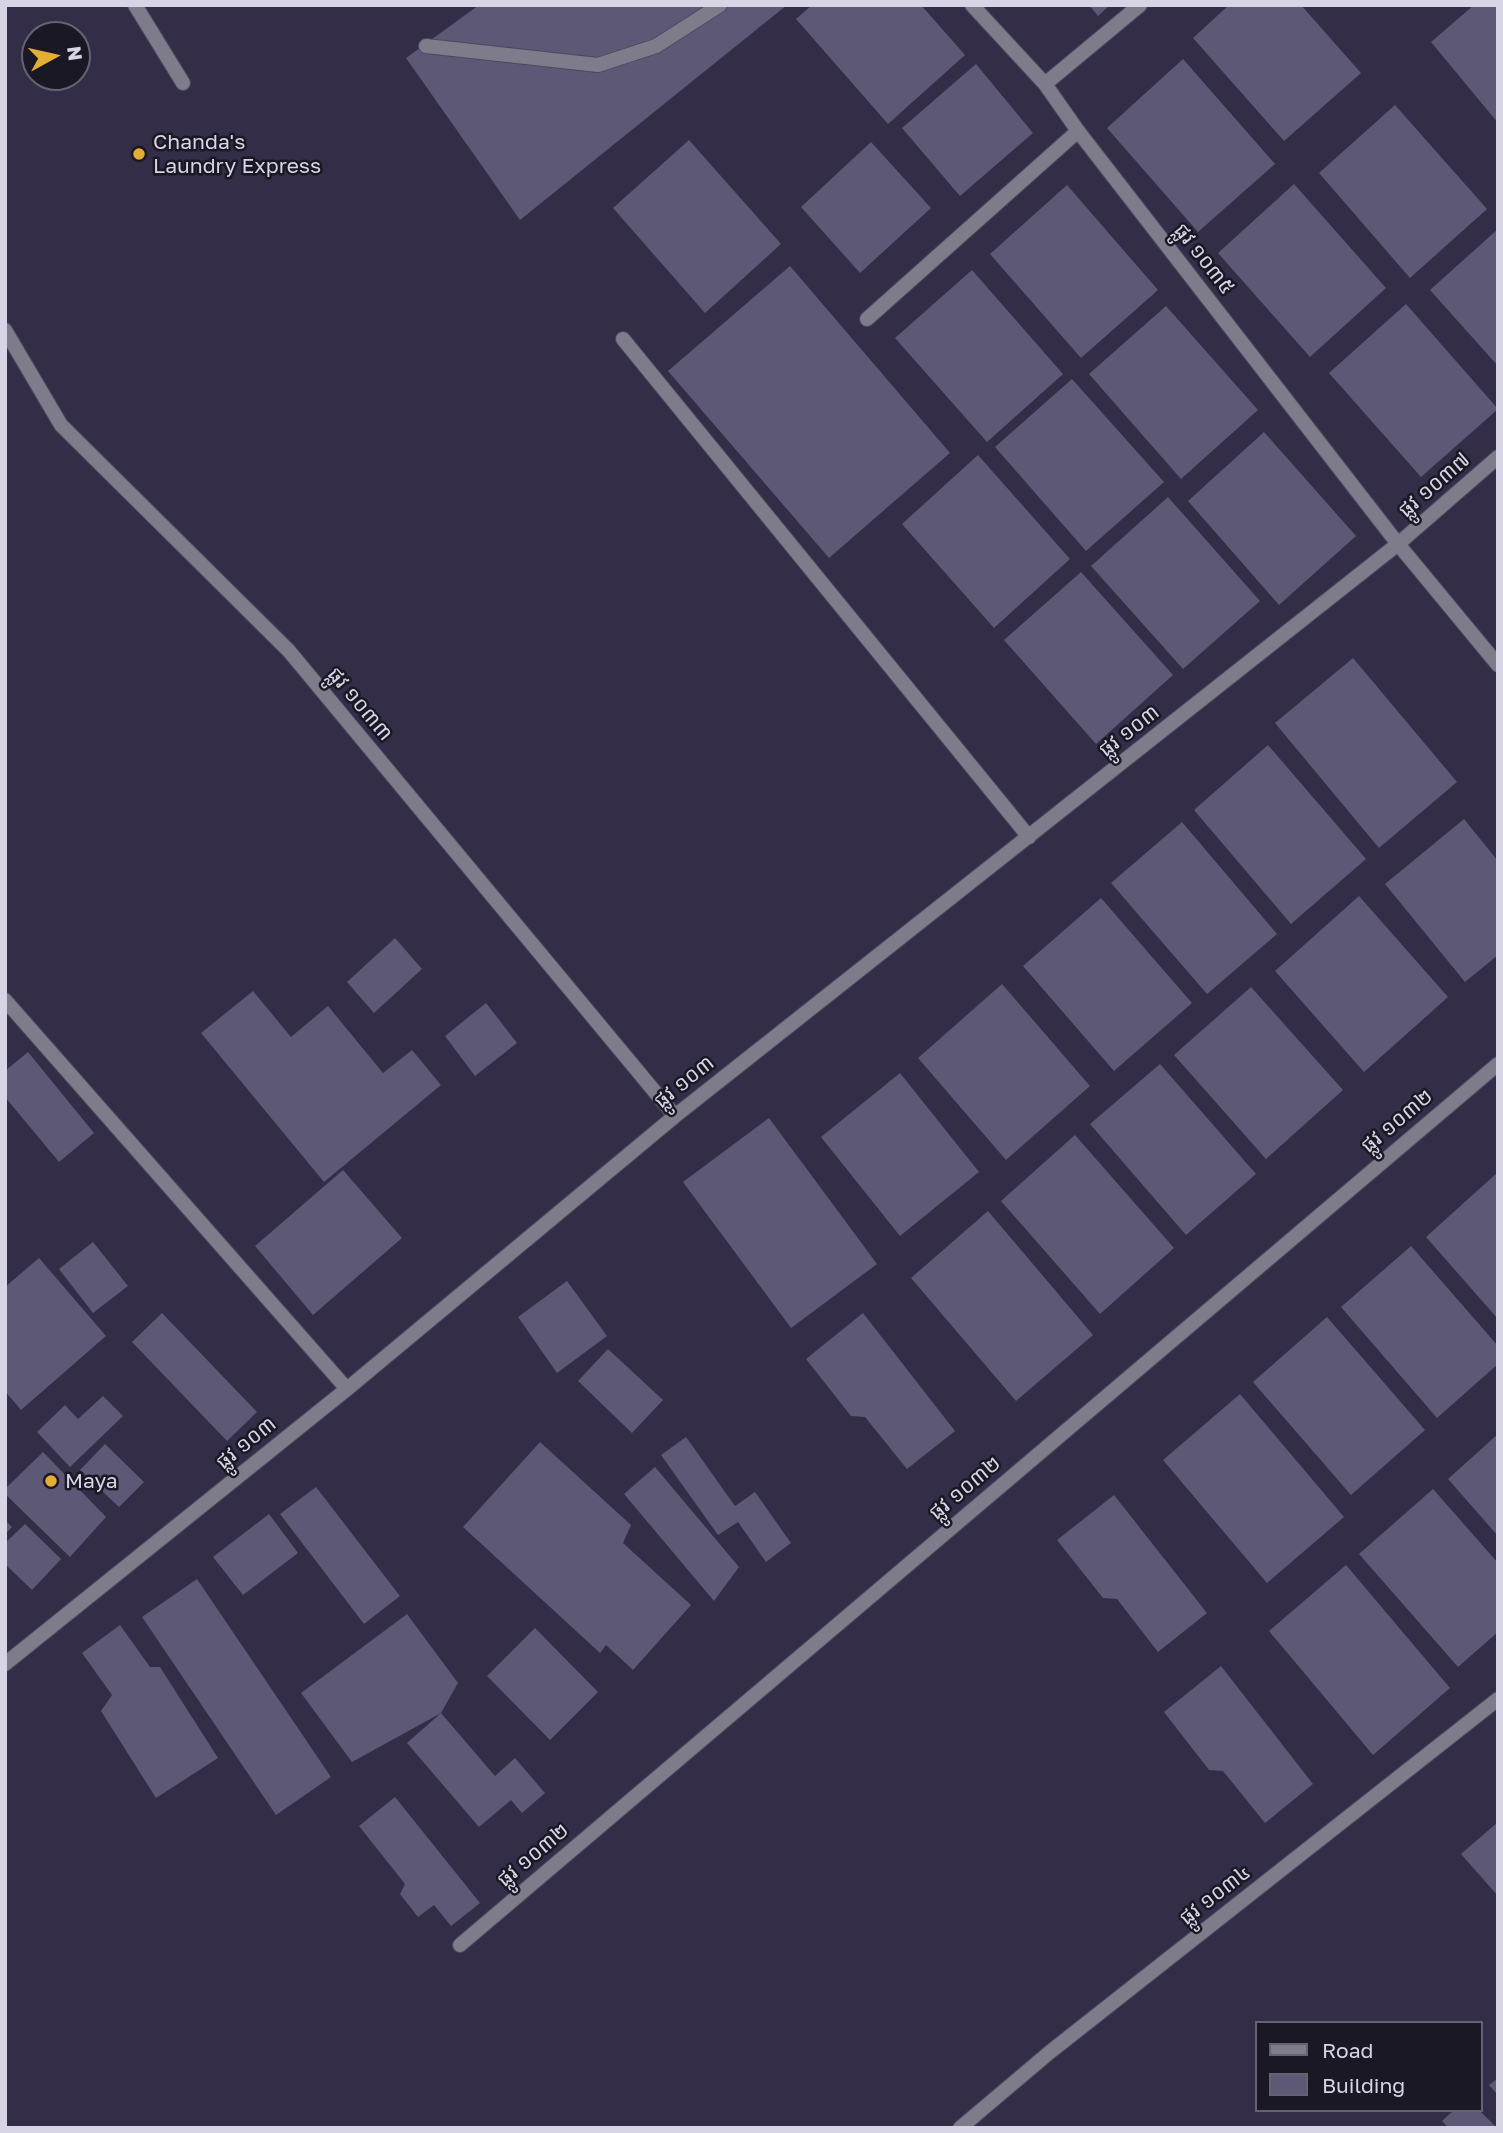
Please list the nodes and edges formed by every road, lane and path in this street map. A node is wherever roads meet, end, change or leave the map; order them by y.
1 (135, 5) edge
2 (720, 5) edge
3 (972, 5) edge
4 (1140, 5) edge
5 (426, 46) dead end
6 (183, 83) dead end
7 (1045, 84) junction
8 (1078, 131) junction
9 (867, 319) dead end
10 (5, 330) edge
11 (624, 339) dead end
12 (1498, 457) edge
13 (1398, 544) junction
14 (1498, 665) edge
15 (1029, 837) junction
16 (5, 1000) edge
17 (1498, 1064) edge
18 (675, 1116) junction
19 (347, 1389) junction
20 (5, 1664) edge
21 (1498, 1699) edge
22 (460, 1945) dead end
23 (960, 2128) edge

1 - 6 street
2 - 5 street
3 - 7 street, ផ្លូវ ១០៣៥
4 - 7 street
7 - 8 street, ផ្លូវ ១០៣៥
8 - 9 street
8 - 13 street, ផ្លូវ ១០៣៥
10 - 18 street, ផ្លូវ ១០៣៣
11 - 15 street
12 - 13 street, ផ្លូវ ១០៣៧
13 - 14 street, ផ្លូវ ១០៣៥
13 - 15 street, ផ្លូវ ១០៣
15 - 18 street, ផ្លូវ ១០៣
16 - 19 street
17 - 22 street, ផ្លូវ ១០៣២
18 - 19 street, ផ្លូវ ១០៣
19 - 20 street, ផ្លូវ ១០៣
21 - 23 street, ផ្លូវ ១០៣៤

